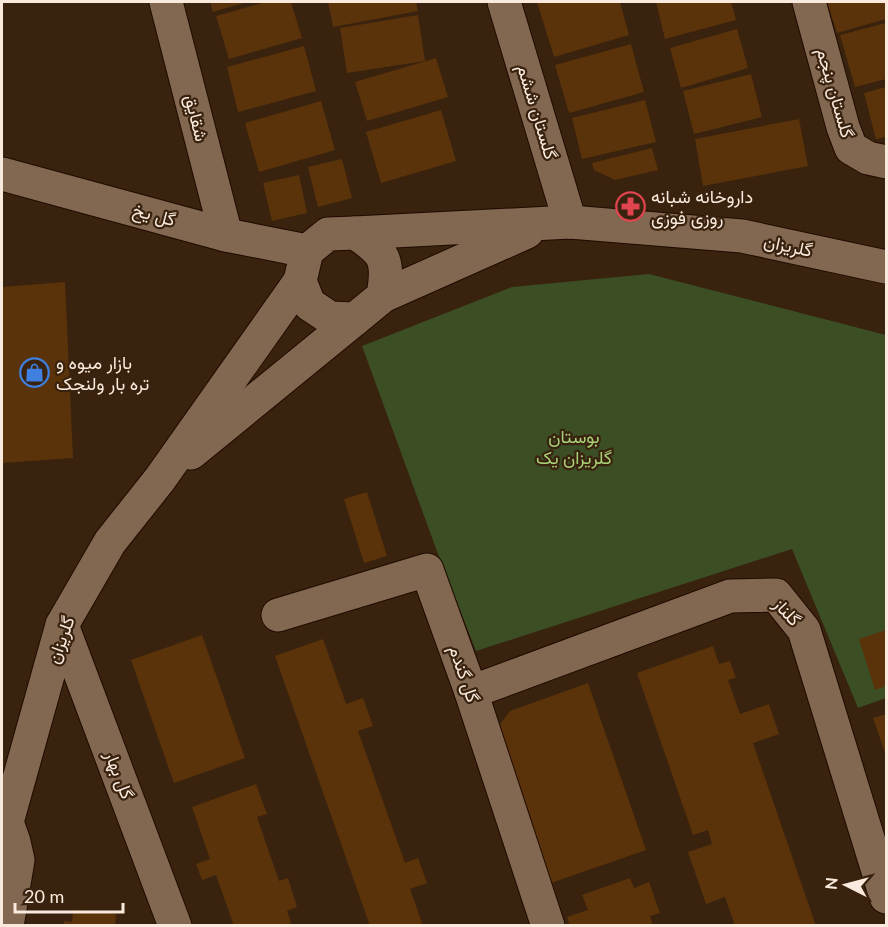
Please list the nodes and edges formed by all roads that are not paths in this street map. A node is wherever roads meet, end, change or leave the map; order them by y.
1 (166, 2) edge
2 (504, 2) edge
3 (809, 2) edge
4 (886, 162) edge
5 (2, 174) edge
6 (558, 223) junction
7 (355, 233) junction
8 (226, 235) junction
9 (303, 266) junction
10 (886, 267) edge
11 (383, 296) junction
12 (356, 318) junction
13 (160, 478) junction
14 (278, 615) dead end
15 (62, 625) junction
16 (471, 692) junction
17 (4, 826) edge
18 (886, 897) edge
19 (7, 926) edge
20 (175, 926) edge
21 (548, 926) edge

1 - 8 street, شقایق
2 - 6 street, گلستان ششم
3 - 4 street, گلستان پنجم
5 - 8 street, گل یخ
6 - 7 street, گلریزان
6 - 10 street, گلریزان
6 - 11 street, گلریزان
7 - 9 street
7 - 11 street
8 - 9 street, گل یخ
9 - 12 street
9 - 13 street, گلریزان
11 - 12 street
12 - 13 street, گلریزان
13 - 15 street, گلریزان
14 - 16 street, گل گندم
15 - 17 street, گلریزان
15 - 20 street, گل بهار
16 - 18 street, گلناز
16 - 21 street, گل گندم
17 - 19 street, گلریزان

